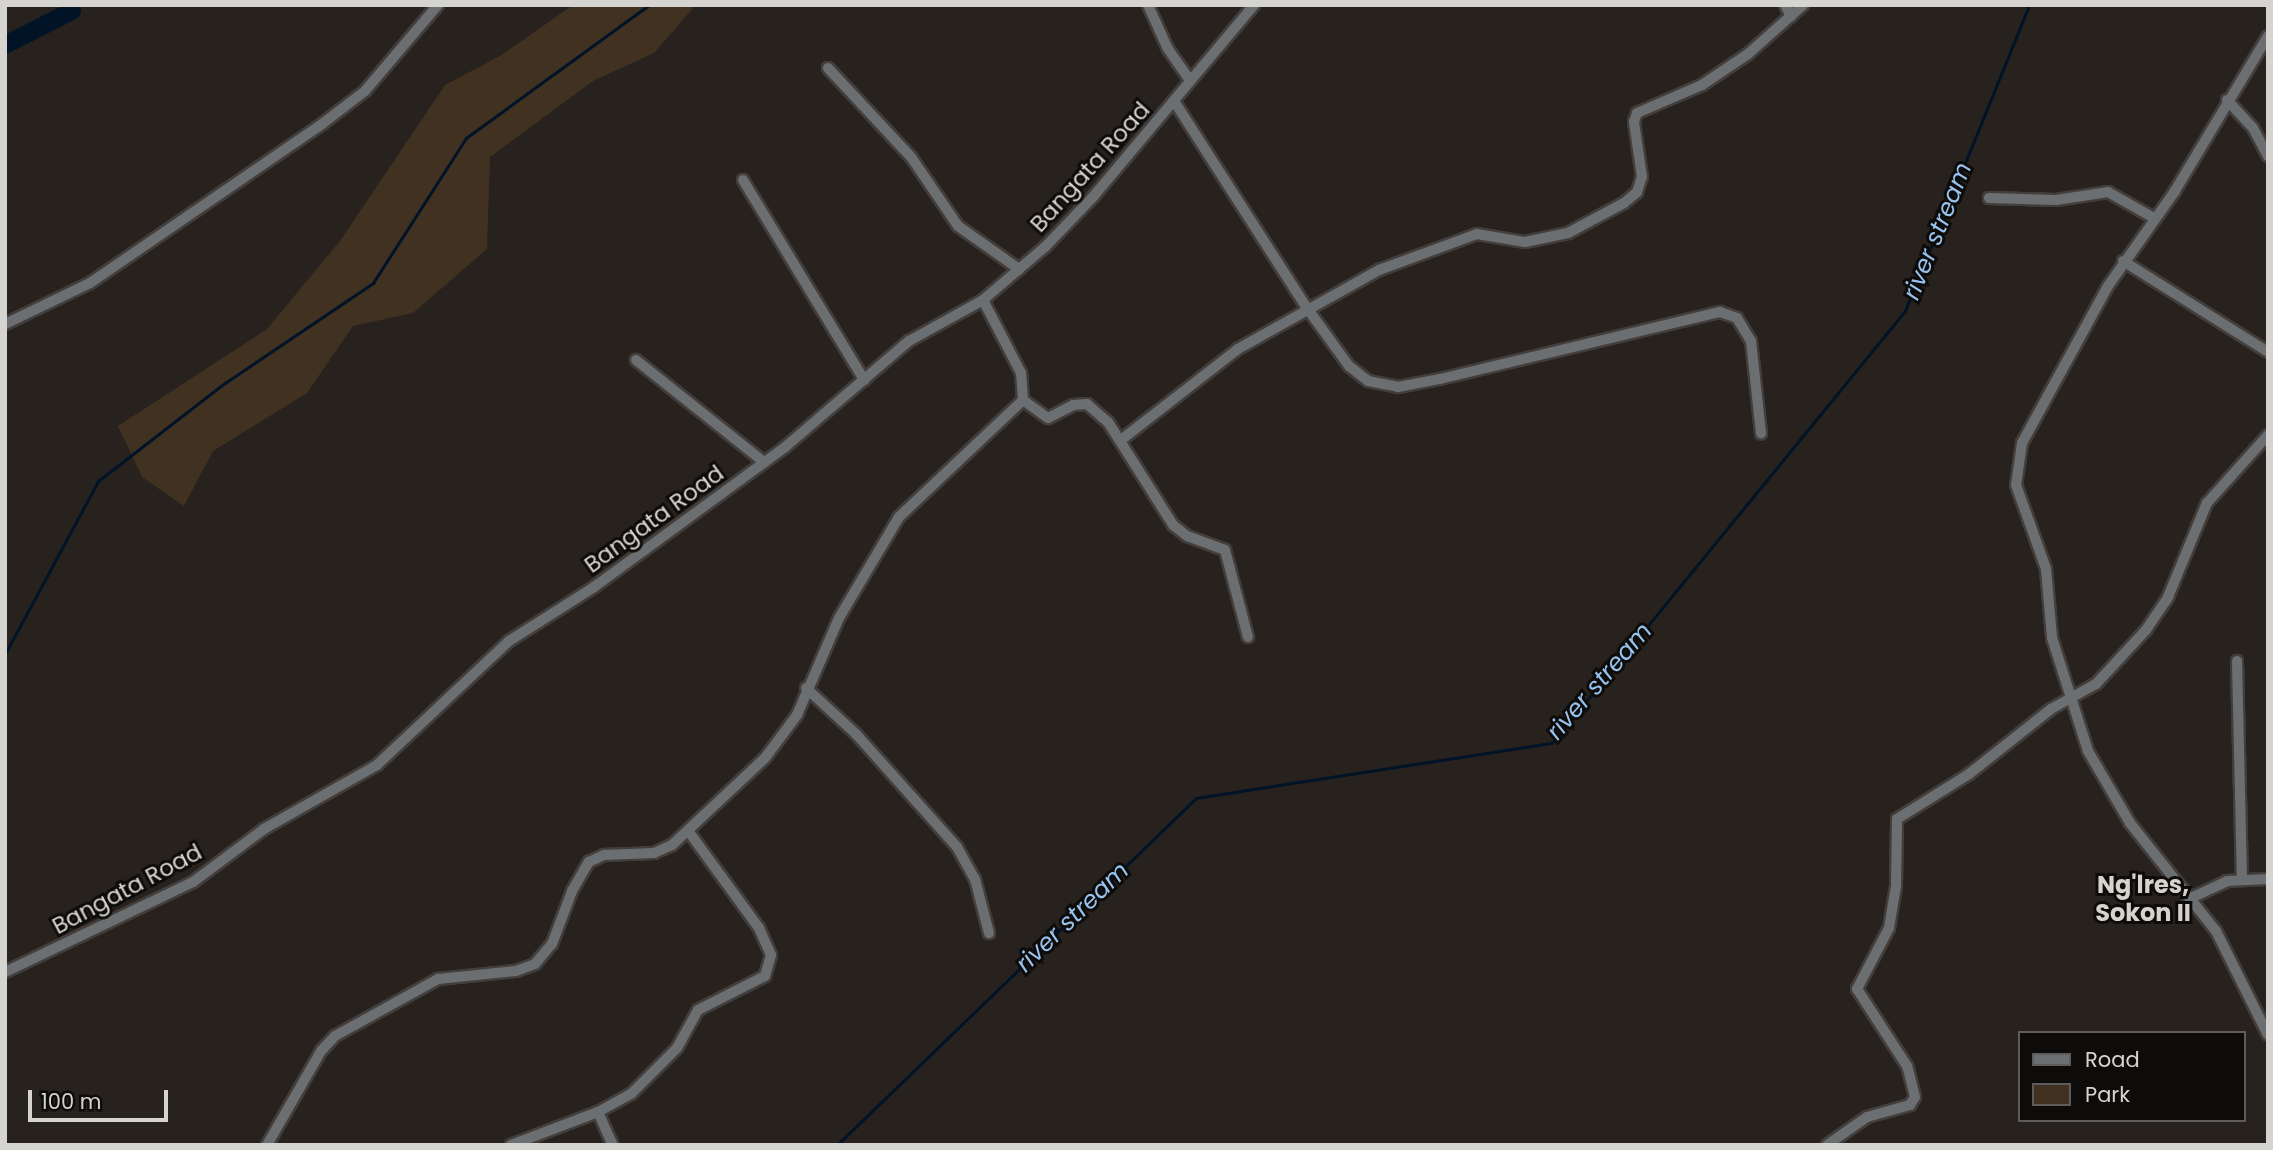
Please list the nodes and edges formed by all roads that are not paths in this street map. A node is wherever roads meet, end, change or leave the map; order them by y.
1 (438, 5) edge
2 (1148, 5) edge
3 (1254, 5) edge
4 (1784, 5) edge
5 (1803, 5) edge
6 (1791, 17) junction
7 (2268, 36) edge
8 (828, 68) dead end
9 (1190, 80) junction
10 (2227, 100) junction
11 (1174, 101) junction
12 (2268, 156) edge
13 (743, 180) dead end
14 (1989, 198) dead end
15 (2154, 218) junction
16 (2123, 261) junction
17 (1019, 270) junction
18 (983, 300) junction
19 (1307, 309) junction
20 (5, 324) edge
21 (2268, 352) edge
22 (636, 360) dead end
23 (864, 380) junction
24 (1024, 400) junction
25 (1761, 433) dead end
26 (2268, 435) edge
27 (1121, 440) junction
28 (764, 462) junction
29 (1248, 637) dead end
30 (2237, 661) dead end
31 (806, 688) junction
32 (2068, 698) junction
33 (689, 832) junction
34 (2242, 879) junction
35 (2268, 879) edge
36 (2191, 898) junction
37 (989, 933) dead end
38 (5, 972) edge
39 (2268, 1035) edge
40 (598, 1112) junction
41 (267, 1145) edge
42 (511, 1145) edge
43 (613, 1145) edge
44 (1827, 1145) edge

1 - 20 street
2 - 9 street
3 - 9 street, Bangata Road
4 - 6 street
5 - 6 street
6 - 19 street
7 - 10 street
8 - 17 street
9 - 11 street, Bangata Road
10 - 12 street
10 - 15 street
11 - 17 street, Bangata Road
11 - 19 street
13 - 23 street
14 - 15 street
15 - 16 street
16 - 21 street
16 - 32 street
17 - 18 street, Bangata Road
18 - 23 street, Bangata Road
18 - 24 street
19 - 25 street
19 - 27 street
22 - 28 street
23 - 28 street, Bangata Road
24 - 27 street
24 - 31 street
26 - 32 street
27 - 29 street
28 - 38 street, Bangata Road
30 - 34 street
31 - 33 street
31 - 37 street
32 - 36 street
32 - 44 street
33 - 40 street
33 - 41 street
34 - 35 street
34 - 36 street
36 - 39 street
40 - 42 street
40 - 43 street

